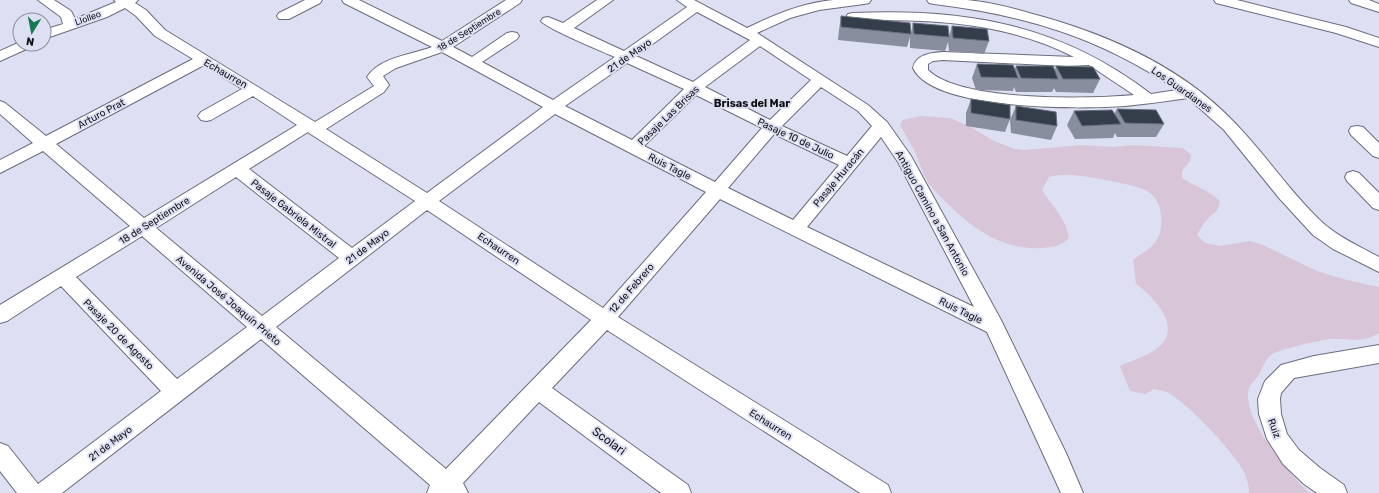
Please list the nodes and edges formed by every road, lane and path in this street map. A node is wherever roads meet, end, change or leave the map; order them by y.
1 (45, 0) edge
2 (315, 0) edge
3 (349, 0) edge
4 (515, 0) edge
5 (606, 0) edge
6 (864, 0) edge
7 (934, 0) edge
8 (1221, 0) edge
9 (1356, 0) edge
10 (126, 1) edge
11 (690, 4) edge
12 (1379, 8) edge
13 (284, 16) dead end
14 (853, 17) edge
15 (548, 21) dead end
16 (70, 25) junction
17 (562, 29) junction
18 (52, 33) edge
19 (512, 36) dead end
20 (753, 37) junction
21 (1379, 43) edge
22 (443, 47) junction
23 (12, 51) edge
24 (0, 57) edge
25 (627, 57) junction
26 (203, 60) junction
27 (1091, 61) junction
28 (472, 63) junction
29 (820, 79) junction
30 (694, 88) junction
31 (253, 89) junction
32 (1190, 93) junction
33 (1148, 99) junction
34 (0, 106) edge
35 (554, 107) junction
36 (206, 116) dead end
37 (881, 126) junction
38 (312, 127) junction
39 (772, 127) junction
40 (1357, 130) dead end
41 (44, 144) junction
42 (634, 147) junction
43 (1379, 152) edge
44 (849, 163) junction
45 (0, 167) edge
46 (237, 169) junction
47 (1353, 177) dead end
48 (717, 190) junction
49 (428, 200) junction
50 (1379, 204) edge
51 (143, 227) junction
52 (796, 228) junction
53 (352, 258) junction
54 (1379, 265) edge
55 (63, 276) junction
56 (0, 315) edge
57 (605, 319) junction
58 (994, 326) junction
59 (261, 327) junction
60 (1379, 354) edge
61 (537, 389) junction
62 (176, 392) junction
63 (0, 453) edge
64 (447, 490) edge
65 (30, 493) edge
66 (44, 493) edge
67 (680, 493) edge
68 (880, 493) edge
69 (1072, 493) edge
70 (1336, 493) edge

1 - 16 street
2 - 13 street
3 - 22 street, Ruis Tagle
4 - 22 street, 18 de Septiembre
5 - 17 street
6 - 20 street
7 - 32 street, Los Guardianes
8 - 21 street
9 - 12 street
10 - 16 street, Llolleo
10 - 26 street, Echaurren
11 - 20 street, Antiguo Camino a San Antonio
11 - 25 street, 21 de Mayo
14 - 27 street
15 - 17 street, Pasaje 10 de Julio
16 - 18 street, Llolleo
17 - 25 street, Pasaje 10 de Julio
19 - 28 street
20 - 29 street, Antiguo Camino a San Antonio
20 - 30 street, Pasaje Las Brisas
22 - 28 street, Ruis Tagle
22 - 38 street, 18 de Septiembre
23 - 24 street
25 - 30 street, Pasaje 10 de Julio
25 - 35 street, 21 de Mayo
26 - 31 street, Echaurren
26 - 41 street, Arturo Prat
27 - 33 street
27 - 33 street
28 - 35 street, Ruis Tagle
29 - 37 street, Antiguo Camino a San Antonio
29 - 39 street, 12 de Febrero
30 - 39 street, Pasaje 10 de Julio
30 - 42 street, Pasaje Las Brisas
31 - 36 street
31 - 38 street, Echaurren
32 - 33 street
32 - 54 street, Los Guardianes
34 - 41 street, Avenida José Joaquín Prieto
35 - 42 street, Ruis Tagle
35 - 49 street, 21 de Mayo
37 - 44 street, Pasaje Huracán
37 - 58 street, Antiguo Camino a San Antonio
38 - 46 street, 18 de Septiembre
38 - 49 street, Echaurren
39 - 44 street, Pasaje 10 de Julio
39 - 48 street, 12 de Febrero
40 - 43 street
41 - 45 street, Arturo Prat
41 - 51 street, Avenida José Joaquín Prieto
42 - 48 street, Ruis Tagle
44 - 52 street, Pasaje Huracán
46 - 51 street, 18 de Septiembre
46 - 53 street, Pasaje Gabriela Mistral
47 - 50 street
48 - 52 street, Ruis Tagle
48 - 57 street, 12 de Febrero
49 - 53 street, 21 de Mayo
49 - 57 street, Echaurren
51 - 55 street, 18 de Septiembre
51 - 59 street, Avenida José Joaquín Prieto
52 - 58 street, Ruis Tagle
53 - 59 street, 21 de Mayo
55 - 56 street, 18 de Septiembre
55 - 62 street, Pasaje 20 de Agosto
57 - 61 street, 12 de Febrero
57 - 68 street, Echaurren
58 - 69 street, Antiguo Camino a San Antonio
59 - 62 street, 21 de Mayo
59 - 64 street, Avenida José Joaquín Prieto
60 - 70 street, Ruiz
61 - 64 street, 12 de Febrero
61 - 67 street, Scolari
62 - 66 street, 21 de Mayo
63 - 65 street

